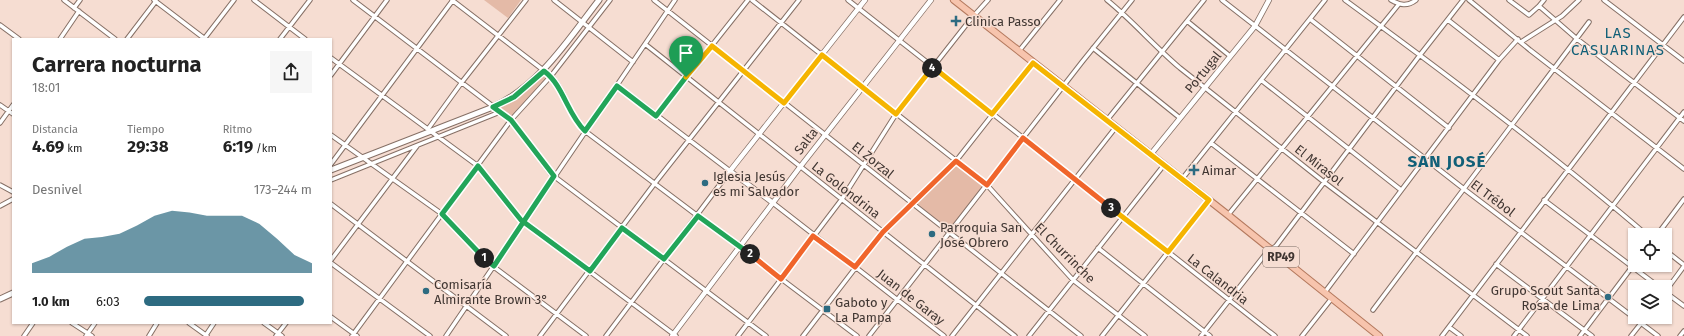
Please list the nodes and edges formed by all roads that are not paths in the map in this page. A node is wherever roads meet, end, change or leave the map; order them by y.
1 (64, 0) edge
2 (80, 0) edge
3 (155, 0) edge
4 (234, 0) edge
5 (254, 0) edge
6 (310, 0) edge
7 (353, 0) edge
8 (387, 0) edge
9 (452, 0) edge
10 (526, 0) edge
11 (554, 0) edge
12 (599, 0) edge
13 (610, 0) edge
14 (654, 0) edge
15 (675, 0) edge
16 (748, 0) edge
17 (752, 0) edge
18 (799, 0) edge
19 (848, 0) edge
20 (865, 0) edge
21 (931, 0) edge
22 (954, 0) edge
23 (988, 0) edge
24 (1060, 0) edge
25 (1107, 0) edge
26 (1132, 0) edge
27 (1204, 0) edge
28 (1222, 0) edge
29 (1269, 0) edge
30 (1325, 0) edge
31 (1345, 0) edge
32 (1391, 0) edge
33 (1416, 0) edge
34 (1464, 0) edge
35 (1469, 0) edge
36 (1509, 0) edge
37 (1544, 0) edge
38 (1578, 0) edge
39 (1604, 0) edge
40 (1399, 4) junction
41 (1539, 6) junction
42 (74, 8) junction
43 (859, 8) junction
44 (79, 11) junction
45 (668, 11) junction
46 (1122, 12) junction
47 (375, 16) junction
48 (974, 16) junction
49 (1684, 17) edge
50 (1310, 19) junction
51 (1448, 20) junction
52 (1187, 21) junction
53 (1555, 21) junction
54 (582, 22) junction
55 (1589, 22) dead end
56 (781, 23) junction
57 (0, 25) edge
58 (1254, 26) junction
59 (1381, 26) junction
60 (289, 27) junction
61 (589, 27) junction
62 (499, 36) junction
63 (18, 38) edge
64 (61, 38) edge
65 (114, 38) edge
66 (128, 38) edge
67 (203, 38) edge
68 (205, 38) edge
69 (281, 38) edge
70 (304, 38) edge
71 (1577, 39) junction
72 (899, 41) junction
73 (1520, 41) junction
74 (645, 44) junction
75 (1663, 45) junction
76 (712, 46) junction
77 (416, 48) junction
78 (1093, 48) junction
79 (1286, 50) junction
80 (1019, 52) junction
81 (1162, 53) junction
82 (822, 55) junction
83 (1420, 55) junction
84 (1230, 56) junction
85 (1357, 56) junction
86 (332, 59) edge
87 (1499, 60) junction
88 (1684, 61) edge
89 (633, 62) junction
90 (1033, 63) junction
91 (339, 64) junction
92 (933, 67) junction
93 (1555, 69) junction
94 (544, 71) junction
95 (743, 71) junction
96 (332, 74) edge
97 (551, 76) junction
98 (686, 77) junction
99 (1261, 80) junction
100 (1634, 81) junction
101 (462, 82) junction
102 (1136, 84) junction
103 (617, 86) junction
104 (1064, 86) junction
105 (863, 87) junction
106 (1332, 87) junction
107 (1396, 87) junction
108 (1205, 88) junction
109 (381, 95) junction
110 (1473, 96) junction
111 (718, 102) junction
112 (784, 103) junction
113 (0, 105) edge
114 (12, 106) edge
115 (493, 107) junction
116 (9, 111) junction
117 (500, 112) junction
118 (1236, 112) junction
119 (1684, 112) edge
120 (12, 113) edge
121 (1611, 113) junction
122 (896, 114) junction
123 (992, 114) junction
124 (656, 116) junction
125 (1680, 117) junction
126 (1180, 118) junction
127 (1307, 118) junction
128 (1372, 118) junction
129 (511, 120) junction
130 (1107, 120) junction
131 (1684, 121) edge
132 (0, 123) edge
133 (1512, 126) junction
134 (1116, 127) junction
135 (1449, 128) junction
136 (429, 130) junction
137 (585, 131) junction
138 (759, 134) junction
139 (825, 135) junction
140 (332, 136) edge
141 (438, 137) junction
142 (1023, 138) junction
143 (689, 140) junction
144 (1210, 142) junction
145 (345, 145) junction
146 (418, 145) junction
147 (1282, 148) junction
148 (1656, 148) junction
149 (1348, 150) junction
150 (1151, 154) junction
151 (362, 157) junction
152 (1425, 159) junction
153 (956, 161) junction
154 (332, 163) edge
155 (371, 163) junction
156 (1164, 164) junction
157 (863, 165) junction
158 (478, 166) junction
159 (800, 167) junction
160 (1568, 169) junction
161 (1684, 169) edge
162 (332, 170) edge
163 (730, 171) junction
164 (554, 176) junction
165 (392, 179) junction
166 (1075, 179) junction
167 (1182, 179) junction
168 (1257, 179) junction
169 (332, 180) edge
170 (1324, 182) junction
171 (655, 183) junction
172 (0, 185) edge
173 (987, 185) junction
174 (1464, 189) junction
175 (1401, 190) junction
176 (12, 191) edge
177 (842, 199) junction
178 (1684, 199) edge
179 (12, 200) edge
180 (1209, 200) junction
181 (1544, 200) junction
182 (773, 203) junction
183 (911, 203) junction
184 (332, 205) edge
185 (0, 206) edge
186 (1612, 206) junction
187 (442, 214) junction
188 (1300, 214) junction
189 (1228, 215) junction
190 (698, 216) junction
191 (1123, 217) junction
192 (524, 222) junction
193 (1378, 222) junction
194 (358, 224) junction
195 (622, 228) junction
196 (1639, 228) edge
197 (1662, 228) edge
198 (883, 232) junction
199 (1520, 232) junction
200 (949, 233) junction
201 (1031, 234) junction
202 (1590, 235) junction
203 (813, 236) junction
204 (740, 247) junction
205 (1098, 248) junction
206 (1271, 249) junction
207 (1168, 252) junction
208 (1416, 252) junction
209 (1354, 254) junction
210 (1672, 256) edge
211 (664, 259) junction
212 (332, 261) edge
213 (1628, 261) edge
214 (407, 262) junction
215 (332, 263) edge
216 (925, 264) junction
217 (1496, 264) junction
218 (494, 266) junction
219 (1684, 266) edge
220 (855, 267) junction
221 (1566, 267) junction
222 (590, 271) junction
223 (1629, 272) edge
224 (1642, 272) edge
225 (1001, 273) junction
226 (781, 279) junction
227 (1073, 280) junction
228 (1651, 280) edge
229 (1672, 282) edge
230 (1143, 283) junction
231 (707, 291) junction
232 (1325, 292) junction
233 (12, 294) edge
234 (1473, 295) junction
235 (1672, 297) edge
236 (380, 298) junction
237 (1332, 298) junction
238 (1542, 298) junction
239 (1609, 298) junction
240 (0, 299) edge
241 (897, 300) junction
242 (1229, 300) junction
243 (632, 303) junction
244 (976, 305) junction
245 (466, 306) junction
246 (1684, 306) edge
247 (823, 310) junction
248 (1373, 310) dead end
249 (1049, 311) junction
250 (1628, 313) edge
251 (557, 314) junction
252 (1118, 315) junction
253 (332, 318) edge
254 (748, 323) junction
255 (32, 324) edge
256 (73, 324) edge
257 (94, 324) edge
258 (156, 324) edge
259 (190, 324) edge
260 (213, 324) edge
261 (265, 324) edge
262 (285, 324) edge
263 (1640, 324) edge
264 (1642, 324) edge
265 (1449, 327) junction
266 (1519, 330) junction
267 (1585, 330) junction
268 (1684, 331) edge
269 (1204, 332) junction
270 (89, 335) edge
271 (279, 335) edge
272 (354, 335) edge
273 (674, 335) edge
274 (24, 336) edge
275 (149, 336) edge
276 (206, 336) edge
277 (430, 336) edge
278 (446, 336) edge
279 (506, 336) edge
280 (540, 336) edge
281 (586, 336) edge
282 (606, 336) edge
283 (738, 336) edge
284 (766, 336) edge
285 (803, 336) edge
286 (857, 336) edge
287 (869, 336) edge
288 (944, 336) edge
289 (952, 336) edge
290 (1015, 336) edge
291 (1029, 336) edge
292 (1081, 336) edge
293 (1102, 336) edge
294 (1145, 336) edge
295 (1201, 336) edge
296 (1210, 336) edge
297 (1275, 336) edge
298 (1302, 336) edge
299 (1379, 336) edge
300 (1442, 336) edge
301 (1461, 336) edge
302 (1514, 336) edge
303 (1527, 336) edge
304 (1580, 336) edge
305 (1592, 336) edge
306 (1631, 336) edge
307 (1658, 336) edge
308 (1680, 336) edge

1 - 42 street
2 - 42 street
3 - 66 street
3 - 67 street
4 - 68 street
5 - 60 street
6 - 60 street
7 - 47 street
8 - 47 street
9 - 62 street
9 - 77 street
10 - 62 street
11 - 54 street
12 - 54 main road
13 - 61 street
14 - 45 street, El Zorzal
15 - 45 street
16 - 76 street
17 - 56 street, El Churrinche
18 - 56 street
19 - 43 street, La Calandria
20 - 43 street
21 - 72 street, Salta
22 - 48 main road, RP49
23 - 48 street
24 - 80 street
25 - 46 street, El Mirasol
26 - 46 street
27 - 52 street
28 - 58 street, El Trébol
29 - 58 street, Portugal
30 - 50 street
31 - 59 street
32 - 40 street
33 - 40 street
34 - 51 street
35 - 73 street
36 - 41 street
37 - 41 street
38 - 53 street
39 - 75 street
40 - 59 street
41 - 53 street
42 - 44 street
43 - 72 street, La Calandria
43 - 82 street
44 - 64 street
44 - 65 street
45 - 74 street
45 - 76 street, El Zorzal
46 - 78 street
46 - 81 street, El Mirasol
47 - 77 street
47 - 91 street
48 - 80 main road, RP49
48 - 92 street
49 - 75 street
50 - 79 street
50 - 85 street
51 - 83 street
51 - 87 street
52 - 81 street
52 - 84 street
53 - 71 street
53 - 73 street
54 - 61 street
54 - 94 main road
55 - 71 street
56 - 82 street, El Churrinche
56 - 95 street
57 - 63 street
58 - 79 street, El Trébol
58 - 84 street, Portugal
59 - 83 street
59 - 85 street
60 - 69 street
60 - 70 street
61 - 89 street
61 - 97 street
62 - 94 street
62 - 101 street
71 - 93 street
71 - 100 street
72 - 92 street, La Calandria
72 - 105 street, Salta
73 - 87 street
73 - 93 street
74 - 89 street
74 - 98 street, La Golondrina
75 - 88 street
75 - 100 street
76 - 95 street, El Zorzal
76 - 98 street
77 - 101 street
77 - 109 street
78 - 102 street
78 - 104 street
79 - 99 street
79 - 106 street, El Trébol
80 - 90 main road, RP49
81 - 102 street
81 - 108 street, El Mirasol
82 - 105 street, El Churrinche
82 - 112 street
83 - 107 street
83 - 110 street
84 - 108 street, Portugal
85 - 106 street
85 - 107 street
86 - 91 street
87 - 110 street
89 - 103 street
90 - 104 main road, RP49
90 - 123 street
91 - 96 street
91 - 109 street
92 - 122 street
92 - 123 street, La Calandria
93 - 121 street
93 - 133 street
94 - 97 street
94 - 115 main road
95 - 111 street
95 - 112 street, El Zorzal
97 - 129 street
97 - 137 street
98 - 111 street, La Golondrina
98 - 124 street
99 - 118 street
99 - 127 street
100 - 121 street
100 - 125 street
101 - 115 street
101 - 136 street
102 - 126 street
102 - 130 street
103 - 124 street, Juan de Garay
103 - 137 street
104 - 130 main road, RP49
104 - 142 street
105 - 122 street, El Churrinche
105 - 139 street, Salta
106 - 127 street
106 - 128 street, El Trébol
107 - 128 street
107 - 135 street
108 - 118 street, El Mirasol
108 - 126 street, Portugal
109 - 136 street
109 - 145 street
110 - 133 street
110 - 135 street
111 - 138 street, La Golondrina
111 - 143 street
112 - 138 street
112 - 139 street, El Zorzal
113 - 116 street
114 - 116 street
115 - 117 street
115 - 136 main road
116 - 120 street
116 - 132 street
117 - 129 street
117 - 141 street
118 - 144 street
118 - 147 street, El Mirasol
119 - 125 street
121 - 148 street
121 - 160 street
122 - 153 street, El Churrinche
122 - 157 street
123 - 142 street, La Calandria
123 - 153 street
124 - 143 street, Juan de Garay
125 - 131 street
125 - 148 street
126 - 150 street, Portugal
127 - 147 street
127 - 149 street
128 - 149 street
128 - 152 street, El Trébol
129 - 158 street
129 - 164 street
130 - 134 main road, RP49
133 - 160 street
133 - 174 street
134 - 150 main road, RP49
134 - 166 street
135 - 152 street
136 - 141 street
136 - 151 main road
137 - 164 street
137 - 171 street
138 - 159 street, La Golondrina
138 - 163 street
139 - 157 street, El Zorzal
139 - 159 street, Salta
140 - 145 street
141 - 146 street
141 - 158 street
142 - 166 street, La Calandria
142 - 173 street
143 - 163 street, Juan de Garay
143 - 171 street
144 - 167 street
144 - 168 street
145 - 151 street
145 - 154 street
146 - 155 street
146 - 165 street
147 - 168 street
147 - 170 street, El Mirasol
148 - 161 street
148 - 186 street
149 - 170 street
149 - 175 street
150 - 156 main road, RP49
151 - 155 street
151 - 162 main road
152 - 174 street, El Trébol
152 - 175 street
153 - 173 street, El Churrinche
153 - 183 street
155 - 165 street
155 - 169 street
156 - 167 main road, RP49
156 - 191 street
157 - 177 street
157 - 183 street, El Zorzal
158 - 187 street
158 - 192 street
159 - 177 street, La Golondrina
159 - 182 street, Salta
160 - 181 street
160 - 186 street
163 - 182 street, Juan de Garay
163 - 190 street
164 - 192 street
164 - 195 street
165 - 187 street
165 - 194 street
166 - 191 street, La Calandria
166 - 201 street
167 - 180 main road, RP49
168 - 188 street
168 - 189 street
170 - 188 street
170 - 193 street, El Mirasol
171 - 190 street
171 - 195 street
172 - 176 street
173 - 200 street
173 - 201 street, El Churrinche
174 - 199 street, El Trébol
174 - 208 street
175 - 193 street
177 - 198 street, La Golondrina
177 - 203 street
178 - 197 street
179 - 185 street
180 - 189 main road, RP49
180 - 207 street
181 - 199 street
181 - 202 street
182 - 203 street, Juan de Garay
182 - 204 street, Salta
183 - 198 street
183 - 200 street, El Zorzal
184 - 194 street
186 - 196 street
186 - 202 street
187 - 214 street
187 - 218 street
188 - 206 street
188 - 209 street
189 - 206 main road, RP49
190 - 204 street
190 - 211 street
191 - 205 street
191 - 207 street, La Calandria
192 - 218 street
192 - 222 street
193 - 208 street, El Mirasol
193 - 209 street
194 - 212 street
194 - 214 street
195 - 211 street
195 - 222 street
198 - 216 street, La Golondrina
198 - 220 street
199 - 217 street
199 - 221 street, El Trébol
200 - 216 street
200 - 225 street, El Zorzal
201 - 225 street
201 - 227 street, El Churrinche
202 - 213 street
202 - 221 street
203 - 220 street, Juan de Garay
203 - 226 street
204 - 226 street
204 - 231 street, Salta
205 - 227 street
205 - 230 street
206 - 232 main road, RP49
206 - 242 street
207 - 230 street
207 - 242 street, La Calandria
208 - 234 street, El Mirasol
208 - 248 street
209 - 232 street
210 - 219 street
211 - 231 street
211 - 243 street
214 - 236 street
214 - 245 street
215 - 236 street
216 - 241 street
216 - 244 street, La Golondrina
217 - 234 street
217 - 238 street
218 - 245 street
218 - 251 street
219 - 229 street
220 - 241 street, Juan de Garay
220 - 247 street
221 - 238 street
221 - 239 street, El Trébol
222 - 243 street
222 - 251 street
223 - 239 street
224 - 228 street
225 - 244 street
225 - 249 street, El Zorzal
226 - 247 street
226 - 254 street
227 - 249 street
227 - 252 street, El Churrinche
230 - 252 street
230 - 269 street
231 - 254 street
231 - 273 street, Salta
232 - 237 main road, RP49
233 - 240 main road
234 - 265 street
234 - 266 street, El Mirasol
235 - 246 street
236 - 272 street
236 - 277 street
237 - 298 street
237 - 299 main road, RP49
238 - 266 street
238 - 267 street
239 - 250 street, El Trébol
239 - 267 street
241 - 287 street
241 - 288 street, Juan de Garay
242 - 269 street
242 - 297 street, La Calandria
243 - 273 street
243 - 282 street
244 - 289 street
244 - 290 street, La Golondrina
245 - 278 street
245 - 279 street
247 - 285 street
247 - 286 street
249 - 291 street
249 - 292 street, El Zorzal
251 - 280 street
251 - 281 street
252 - 293 street
252 - 294 street, El Churrinche
253 - 272 street
254 - 283 street
254 - 284 street
255 - 274 street
256 - 270 street
257 - 270 street
258 - 275 street
259 - 276 street
260 - 276 street
261 - 271 street
262 - 271 street
263 - 306 street
264 - 307 street, El Trébol
265 - 300 street
265 - 301 street
266 - 302 street
266 - 303 street, El Mirasol
267 - 304 street
267 - 305 street
268 - 308 street
269 - 295 street
269 - 296 street

